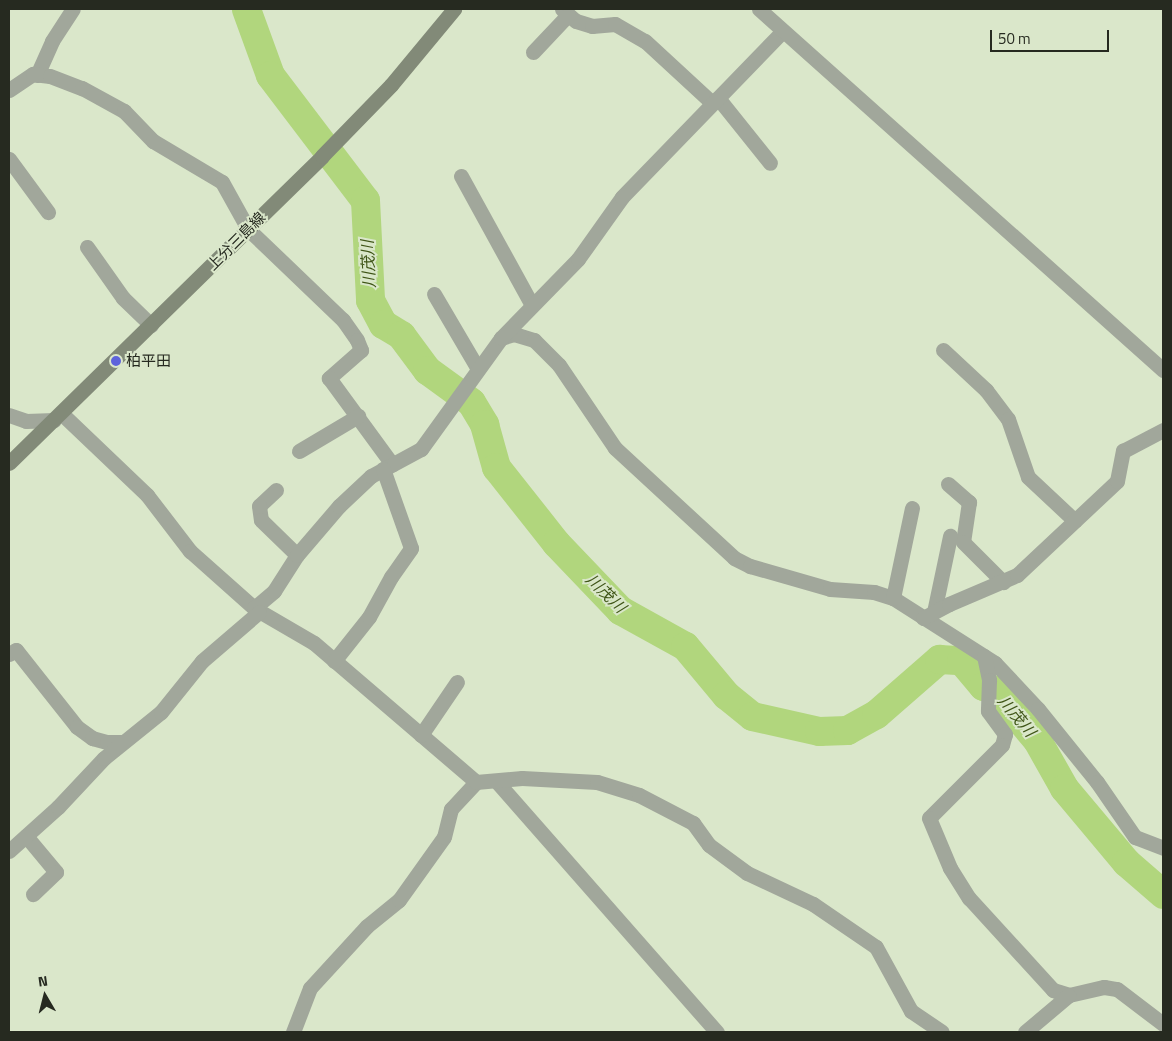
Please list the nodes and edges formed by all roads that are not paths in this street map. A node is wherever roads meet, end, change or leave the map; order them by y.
1 (73, 9) edge
2 (454, 9) edge
3 (758, 9) edge
4 (565, 12) edge
5 (783, 31) junction
6 (533, 52) dead end
7 (37, 75) junction
8 (9, 90) edge
9 (714, 100) junction
10 (9, 159) edge
11 (770, 163) dead end
12 (461, 176) dead end
13 (48, 212) dead end
14 (248, 229) junction
15 (87, 247) dead end
16 (434, 294) dead end
17 (532, 305) junction
18 (151, 324) junction
19 (501, 338) junction
20 (943, 350) dead end
21 (478, 369) junction
22 (1163, 370) edge
23 (9, 415) edge
24 (358, 416) junction
25 (58, 417) junction
26 (1163, 430) edge
27 (299, 451) dead end
28 (9, 463) edge
29 (388, 467) junction
30 (948, 484) dead end
31 (276, 490) dead end
32 (912, 508) dead end
33 (1075, 521) junction
34 (950, 536) dead end
35 (297, 555) junction
36 (1002, 582) junction
37 (893, 598) junction
38 (256, 610) junction
39 (929, 615) junction
40 (9, 654) edge
41 (984, 656) junction
42 (334, 661) junction
43 (457, 682) dead end
44 (421, 735) junction
45 (123, 742) junction
46 (476, 782) junction
47 (498, 783) junction
48 (26, 836) junction
49 (1163, 848) edge
50 (9, 851) edge
51 (33, 894) dead end
52 (1069, 994) junction
53 (1163, 1024) edge
54 (293, 1032) edge
55 (717, 1032) edge
56 (942, 1032) edge
57 (1025, 1032) edge

1 - 7 street
2 - 14 main road, 上分三島線
3 - 5 street
4 - 6 street
4 - 9 street
5 - 9 street
5 - 22 street
7 - 8 street
7 - 14 street
9 - 11 street
9 - 17 street
10 - 13 street
12 - 17 street
14 - 18 main road, 上分三島線
14 - 24 street
15 - 18 street
16 - 21 street
17 - 19 street
18 - 25 main road, 上分三島線
19 - 21 street
19 - 37 street
20 - 33 street
21 - 29 street
23 - 25 street
24 - 27 street
24 - 29 street
25 - 28 main road, 上分三島線
25 - 38 street
26 - 33 street
29 - 35 street
29 - 42 street
30 - 36 street
31 - 35 street
32 - 37 street
33 - 36 street
34 - 39 street
35 - 38 street
36 - 39 street
37 - 39 street
38 - 42 street
38 - 45 street
39 - 41 street
40 - 45 street
41 - 49 street
41 - 52 street
42 - 44 street
43 - 44 street
44 - 46 street
45 - 48 street
46 - 47 street
46 - 54 street
47 - 55 street
47 - 56 street
48 - 50 street
48 - 51 street
52 - 53 street
52 - 57 street

